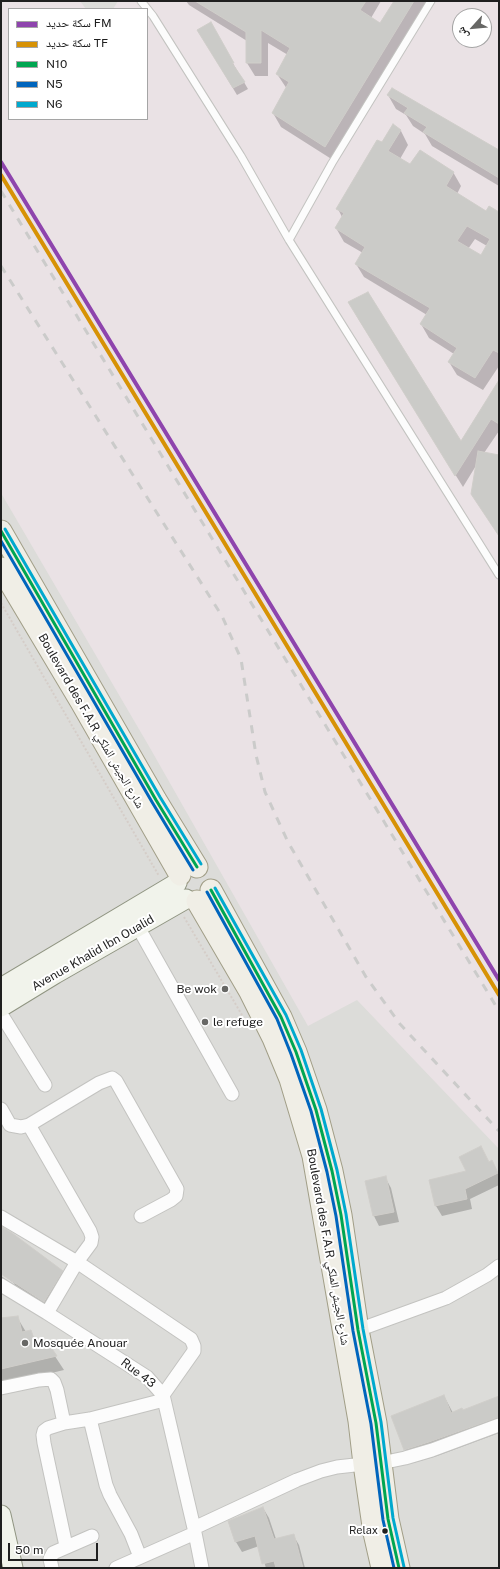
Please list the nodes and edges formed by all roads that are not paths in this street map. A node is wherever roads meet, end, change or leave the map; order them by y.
1 (431, 1) edge
2 (148, 10) edge
3 (289, 240) junction
4 (1, 531) edge
5 (1, 568) edge
6 (499, 575) edge
7 (186, 889) junction
8 (138, 927) junction
9 (1, 988) edge
10 (1, 1007) edge
11 (1, 1014) edge
12 (45, 1085) dead end
13 (232, 1094) dead end
14 (1, 1109) edge
15 (29, 1125) junction
16 (140, 1216) dead end
17 (1, 1217) edge
18 (77, 1262) junction
19 (499, 1266) edge
20 (1, 1285) edge
21 (47, 1313) junction
22 (358, 1330) junction
23 (1, 1388) edge
24 (163, 1397) junction
25 (90, 1419) junction
26 (64, 1423) junction
27 (499, 1425) edge
28 (372, 1464) junction
29 (1, 1515) edge
30 (195, 1530) junction
31 (92, 1536) dead end
32 (66, 1546) junction
33 (140, 1557) junction
34 (11, 1568) edge
35 (52, 1568) edge
36 (116, 1568) edge
37 (202, 1568) edge
38 (382, 1568) edge
39 (399, 1568) edge

1 - 3 lane
2 - 3 lane
3 - 6 lane
4 - 7 main road, Boulevard des F.A.R شارع الجيش الملكي
5 - 7 main road, Boulevard des F.A.R شارع الجيش الملكي
7 - 8 main road, Avenue Khalid Ibn Oualid
7 - 9 main road, Avenue Khalid Ibn Oualid
7 - 22 main road, Boulevard des F.A.R شارع الجيش الملكي
7 - 28 main road, Boulevard des F.A.R شارع الجيش الملكي
8 - 10 main road, Avenue Khalid Ibn Oualid
8 - 13 street
11 - 12 street
14 - 15 street
15 - 16 street
15 - 18 street
17 - 18 street
18 - 21 street
18 - 24 street
19 - 22 street
20 - 21 street, Rue 43
21 - 24 street, Rue 43
22 - 28 main road, Boulevard des F.A.R شارع الجيش الملكي
23 - 26 street
24 - 25 street
24 - 30 street, Rue 43
25 - 26 street
25 - 33 street
26 - 32 street
27 - 28 street
28 - 30 street
28 - 38 main road, Boulevard des F.A.R شارع الجيش الملكي
28 - 39 main road, Boulevard des F.A.R شارع الجيش الملكي
29 - 34 main road
30 - 33 street
30 - 37 street, Rue 43
31 - 32 street
32 - 35 street
33 - 36 street

